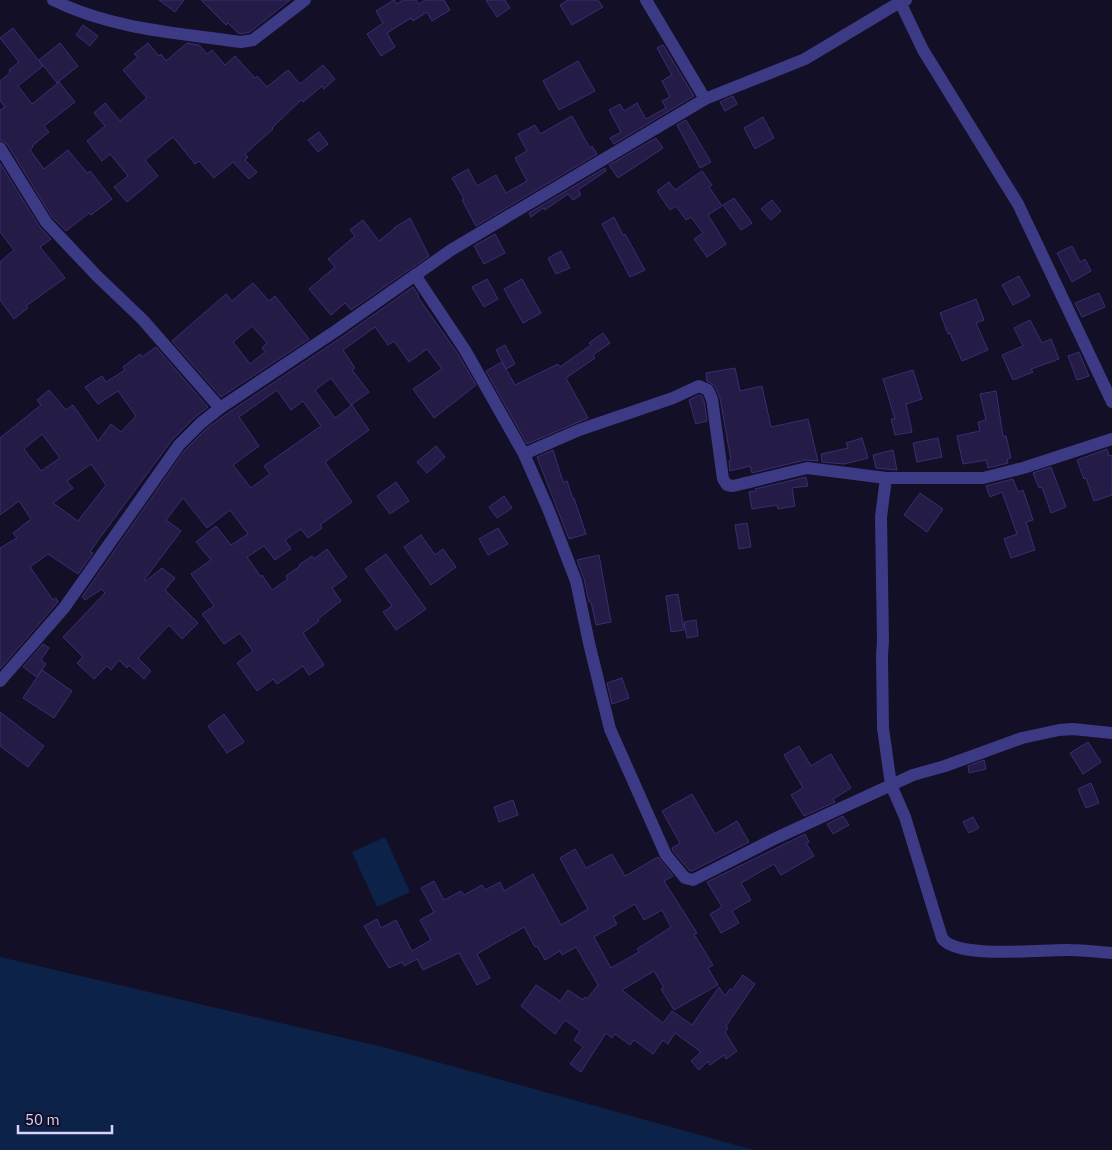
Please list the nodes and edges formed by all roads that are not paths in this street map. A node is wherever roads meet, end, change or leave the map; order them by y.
1 (53, 0) edge
2 (305, 0) edge
3 (646, 0) edge
4 (903, 1) edge
5 (705, 99) junction
6 (0, 148) edge
7 (416, 274) junction
8 (1112, 402) edge
9 (220, 408) junction
10 (1112, 439) edge
11 (524, 454) junction
12 (886, 478) junction
13 (0, 680) edge
14 (1112, 733) edge
15 (891, 786) junction
16 (1112, 953) edge

1 - 2 street
3 - 5 street
4 - 5 street
4 - 8 street
5 - 7 street
6 - 9 street
7 - 9 street
7 - 11 street
9 - 13 street
10 - 12 street
11 - 12 street
11 - 15 street
12 - 15 street
14 - 15 street
15 - 16 street

